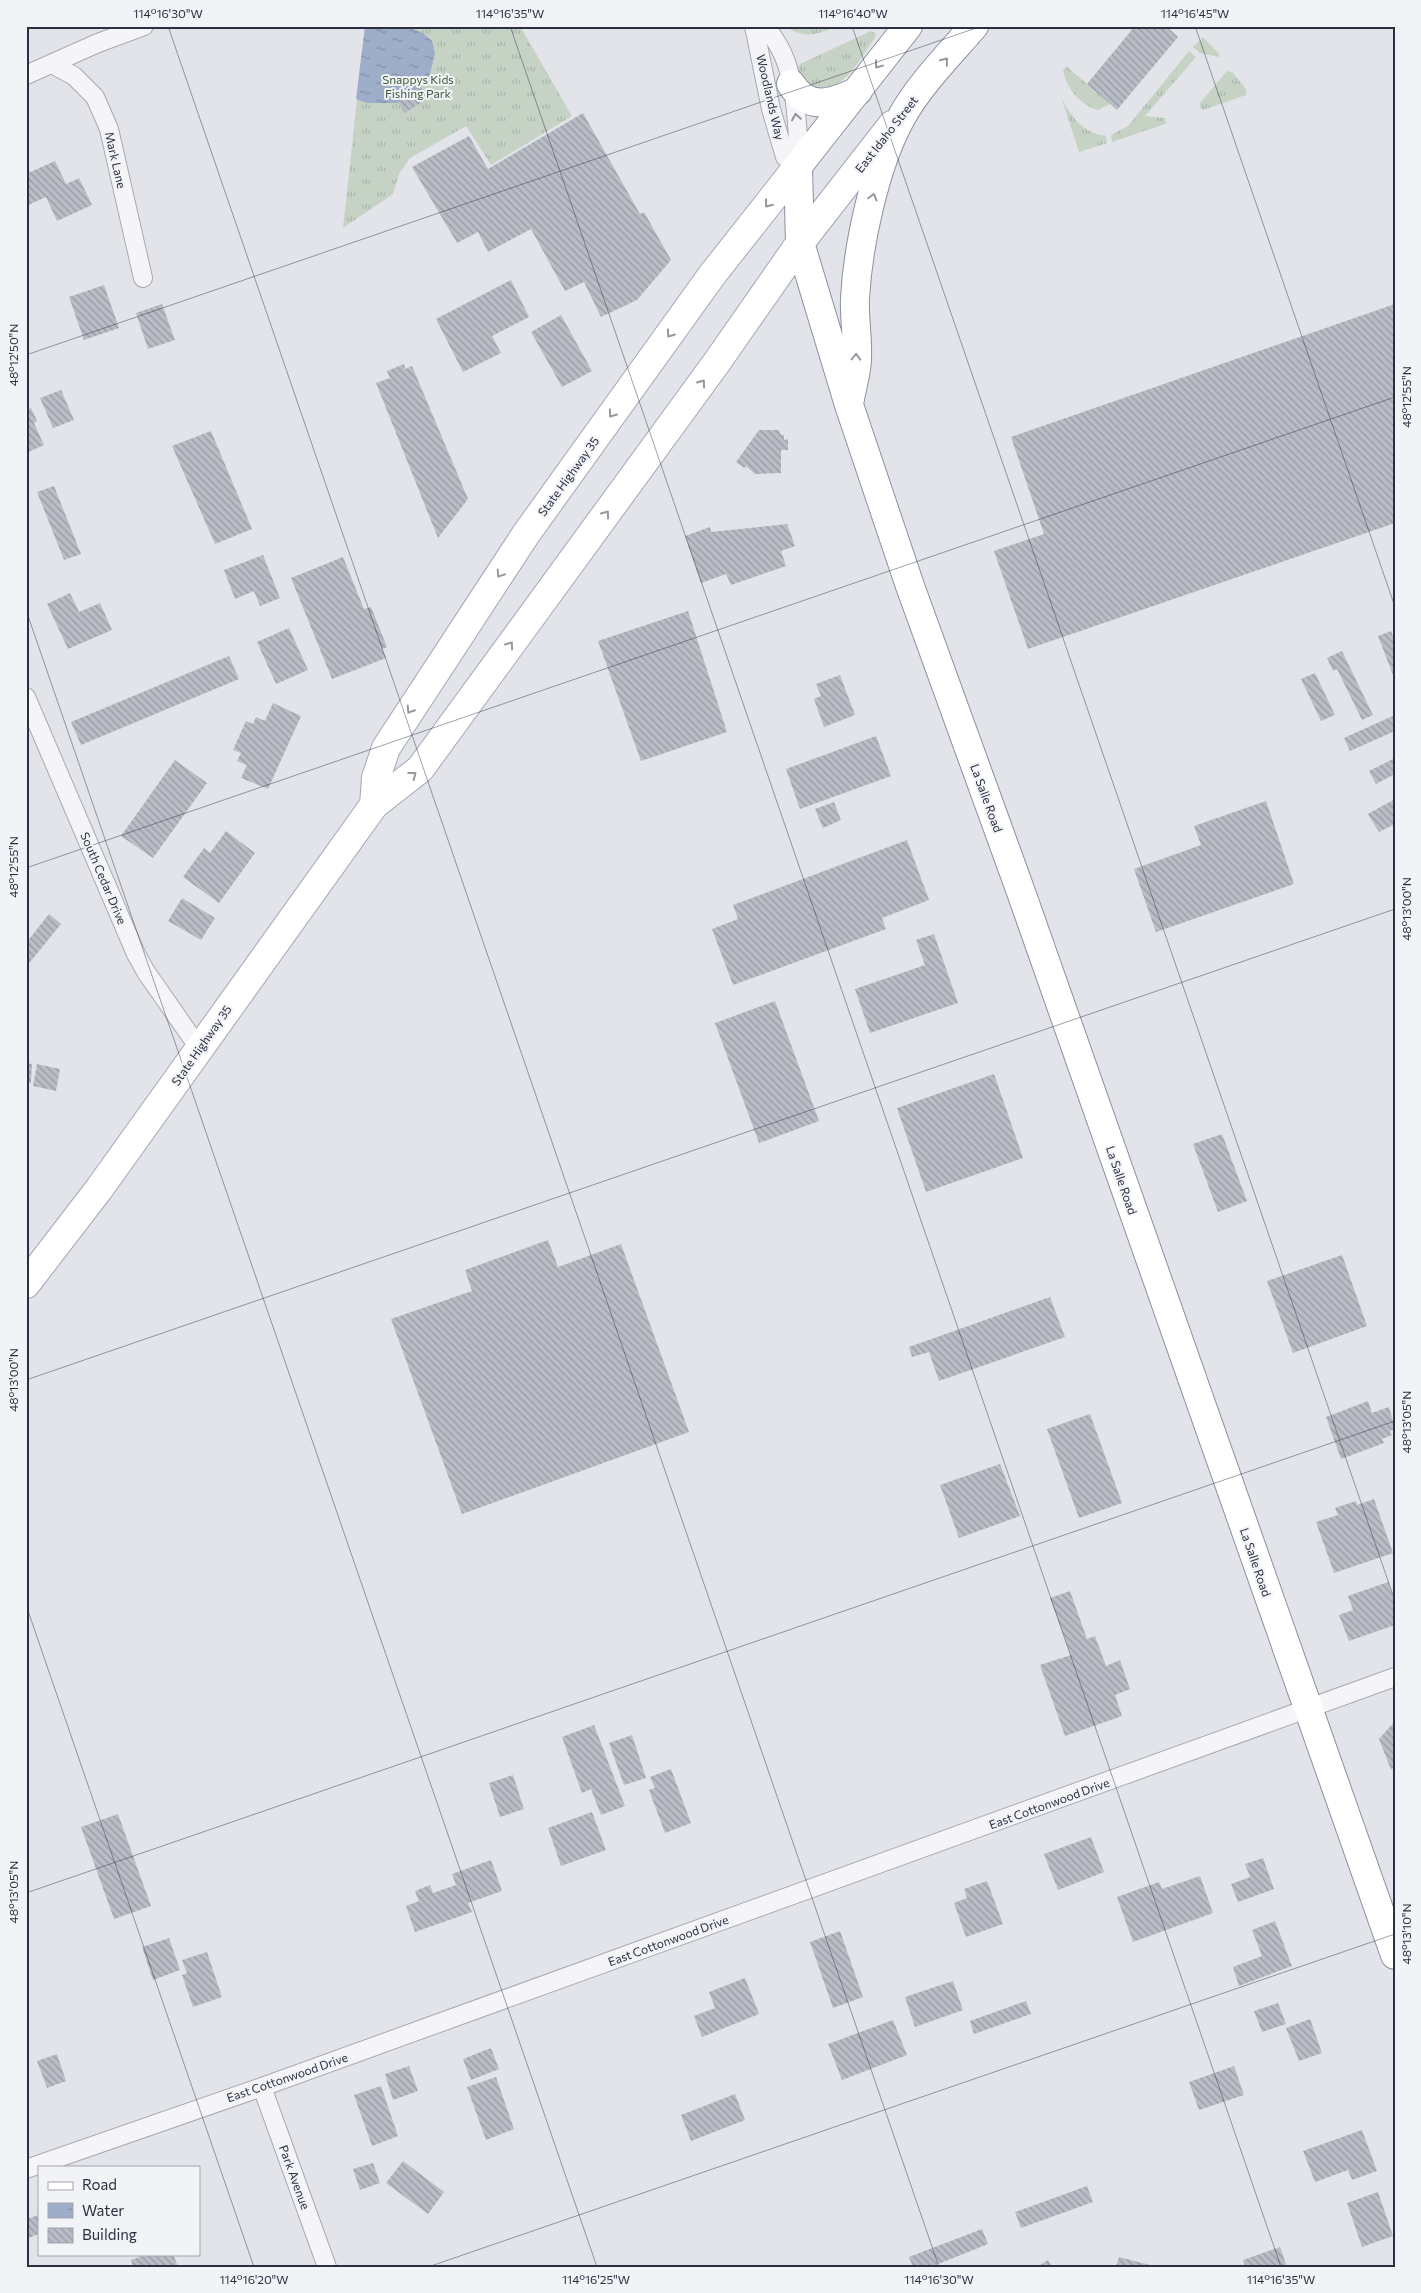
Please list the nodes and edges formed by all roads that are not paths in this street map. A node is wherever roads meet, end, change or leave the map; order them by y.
1 (144, 26) edge
2 (754, 26) edge
3 (766, 26) edge
4 (908, 26) edge
5 (974, 26) edge
6 (52, 64) junction
7 (26, 75) edge
8 (791, 84) junction
9 (858, 91) junction
10 (916, 97) junction
11 (798, 166) junction
12 (800, 242) junction
13 (143, 278) dead end
14 (849, 405) junction
15 (26, 697) edge
16 (374, 804) junction
17 (199, 1048) junction
18 (26, 1284) edge
19 (1395, 1676) edge
20 (1308, 1708) junction
21 (1395, 1955) edge
22 (262, 2087) junction
23 (26, 2169) edge
24 (327, 2267) edge

1 - 6 street
2 - 11 street, Woodlands Way
3 - 8 street, Woodlands Way
4 -> 9 main road
10 -> 5 main road, East Idaho Street
6 - 7 street
6 - 13 street, Mark Lane
8 - 9 main road
11 -> 8 street, Woodlands Way
9 - 11 main road
10 - 12 main road, East Idaho Street
14 -> 10 main road
11 - 12 main road, La Salle Road
11 -> 16 main road, State Highway 35
12 - 14 main road, La Salle Road
16 -> 12 main road, State Highway 35
14 - 20 main road, La Salle Road
15 - 17 street, South Cedar Drive
16 - 17 main road, State Highway 35
17 - 18 main road, State Highway 35
19 - 20 street, East Cottonwood Drive
20 - 21 main road, La Salle Road
20 - 22 street, East Cottonwood Drive
22 - 23 street, East Cottonwood Drive
22 - 24 street, Park Avenue

